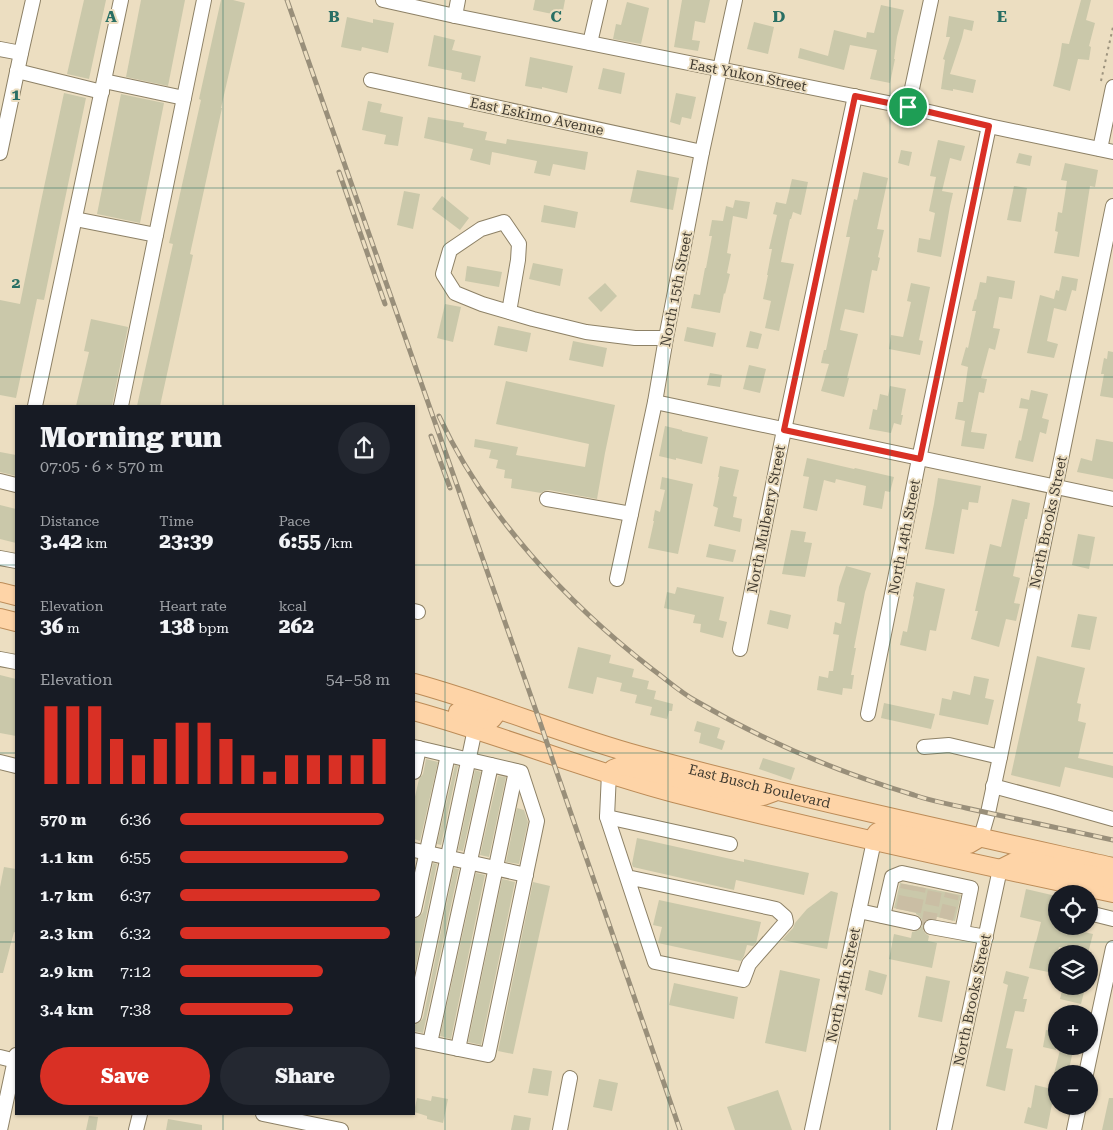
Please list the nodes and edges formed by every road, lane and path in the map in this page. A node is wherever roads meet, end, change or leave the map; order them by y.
1 (33, 0) edge
2 (121, 0) edge
3 (204, 0) edge
4 (383, 0) edge
5 (458, 0) edge
6 (600, 0) edge
7 (735, 0) edge
8 (931, 0) edge
9 (455, 16) junction
10 (590, 44) junction
11 (0, 49) edge
12 (20, 53) junction
13 (720, 69) junction
14 (17, 72) junction
15 (371, 80) dead end
16 (103, 87) junction
17 (1113, 87) edge
18 (855, 96) junction
19 (184, 98) junction
20 (908, 107) junction
21 (989, 126) junction
22 (1107, 151) edge
23 (702, 152) junction
24 (0, 153) edge
25 (1113, 206) edge
26 (75, 219) junction
27 (156, 236) junction
28 (509, 312) junction
29 (666, 338) junction
30 (655, 402) junction
31 (35, 405) edge
32 (121, 405) edge
33 (784, 430) junction
34 (920, 459) junction
35 (0, 481) edge
36 (15, 485) edge
37 (1056, 487) junction
38 (547, 498) dead end
39 (1113, 499) edge
40 (631, 514) junction
41 (0, 558) edge
42 (15, 561) edge
43 (617, 579) dead end
44 (0, 592) edge
45 (15, 596) edge
46 (0, 610) edge
47 (15, 611) edge
48 (0, 618) edge
49 (15, 622) edge
50 (740, 649) dead end
51 (0, 659) edge
52 (15, 662) edge
53 (415, 683) edge
54 (415, 701) edge
55 (499, 710) junction
56 (415, 711) edge
57 (868, 714) dead end
58 (475, 729) junction
59 (416, 747) edge
60 (924, 747) dead end
61 (448, 755) junction
62 (1000, 758) junction
63 (415, 760) edge
64 (469, 760) junction
65 (0, 762) edge
66 (491, 765) junction
67 (15, 766) edge
68 (516, 771) junction
69 (609, 773) junction
70 (994, 786) junction
71 (776, 790) junction
72 (607, 817) junction
73 (1113, 819) edge
74 (981, 837) junction
75 (874, 841) junction
76 (730, 844) dead end
77 (420, 851) edge
78 (448, 858) junction
79 (470, 862) junction
80 (1113, 867) edge
81 (496, 868) junction
82 (1000, 869) junction
83 (526, 875) junction
84 (627, 877) junction
85 (1113, 880) edge
86 (1062, 885) edge
87 (1098, 892) edge
88 (1113, 893) edge
89 (415, 900) edge
90 (859, 911) junction
91 (1098, 915) edge
92 (883, 916) junction
93 (909, 918) dead end
94 (1113, 919) edge
95 (940, 925) dead end
96 (962, 932) junction
97 (986, 937) junction
98 (1113, 948) edge
99 (415, 1011) edge
100 (415, 1040) edge
101 (430, 1043) junction
102 (458, 1049) junction
103 (0, 1057) edge
104 (15, 1059) edge
105 (15, 1063) edge
106 (1088, 1065) edge
107 (570, 1078) dead end
108 (140, 1115) edge
109 (265, 1115) edge
110 (1078, 1115) edge
111 (277, 1120) edge
112 (0, 1130) edge
113 (136, 1130) edge
114 (341, 1130) edge
115 (560, 1130) edge
116 (812, 1130) edge
117 (944, 1130) edge
118 (1074, 1130) edge

1 - 12 street
2 - 16 street
3 - 19 street
4 - 9 street, East Yukon Street
5 - 9 street
6 - 10 street
7 - 13 street, North 15th Street
8 - 20 street
9 - 10 street, East Yukon Street
10 - 13 street, East Yukon Street
11 - 12 street
12 - 14 street
13 - 18 street, East Yukon Street
13 - 23 street, North 15th Street
14 - 16 street
14 - 24 street
15 - 23 street, East Eskimo Avenue
16 - 19 street
16 - 26 street
17 - 22 street
18 - 20 street, East Yukon Street
18 - 33 street, North Mulberry Street
19 - 27 street
20 - 21 street, East Yukon Street
21 - 22 street, East Yukon Street
21 - 34 street, North 14th Street
23 - 29 street, North 15th Street
25 - 37 street, North Brooks Street
26 - 27 street
26 - 31 street
27 - 32 street
28 - 28 street
28 - 29 street
29 - 30 street, North 15th Street
30 - 33 street
30 - 40 street, North 15th Street
33 - 34 street
33 - 50 street, North Mulberry Street
34 - 37 street
34 - 57 street, North 14th Street
35 - 36 street
37 - 39 street
37 - 62 street, North Brooks Street
38 - 40 street
40 - 43 street, North 15th Street
41 - 42 street
44 - 45 main road
46 - 47 main road
48 - 49 main road
51 - 52 street
53 - 55 main road, East Busch Boulevard
54 - 55 main road
55 - 71 main road, East Busch Boulevard
56 - 58 main road, East Busch Boulevard
58 - 64 street
58 - 69 main road, East Busch Boulevard
59 - 61 street
59 - 63 street
60 - 62 street
61 - 64 street
61 - 77 street
62 - 70 street, North Brooks Street
64 - 66 street
64 - 78 street
65 - 67 street
66 - 68 street
66 - 79 street
68 - 81 street
68 - 83 street
69 - 71 main road
69 - 72 street
69 - 75 main road, East Busch Boulevard
70 - 73 street
70 - 74 street, North Brooks Street
71 - 74 main road, East Busch Boulevard
72 - 76 street
72 - 84 street
74 - 75 main road
74 - 80 main road, East Busch Boulevard
75 - 82 main road, East Busch Boulevard
75 - 90 street, North 14th Street
77 - 78 street
77 - 89 street
78 - 79 street
78 - 99 street
79 - 81 street
79 - 101 street
81 - 83 street
81 - 102 street
82 - 85 main road
82 - 86 main road, East Busch Boulevard
82 - 97 street, North Brooks Street
83 - 102 street
84 - 84 street
87 - 88 main road, East Busch Boulevard
90 - 92 street
90 - 116 street, North 14th Street
91 - 94 street
92 - 93 street
92 - 96 street
95 - 96 street
96 - 97 street
97 - 117 street, North Brooks Street
98 - 106 street
100 - 101 street
101 - 102 street
103 - 104 street
105 - 112 street
107 - 115 street
108 - 113 street
109 - 111 street
110 - 118 street
111 - 114 street

